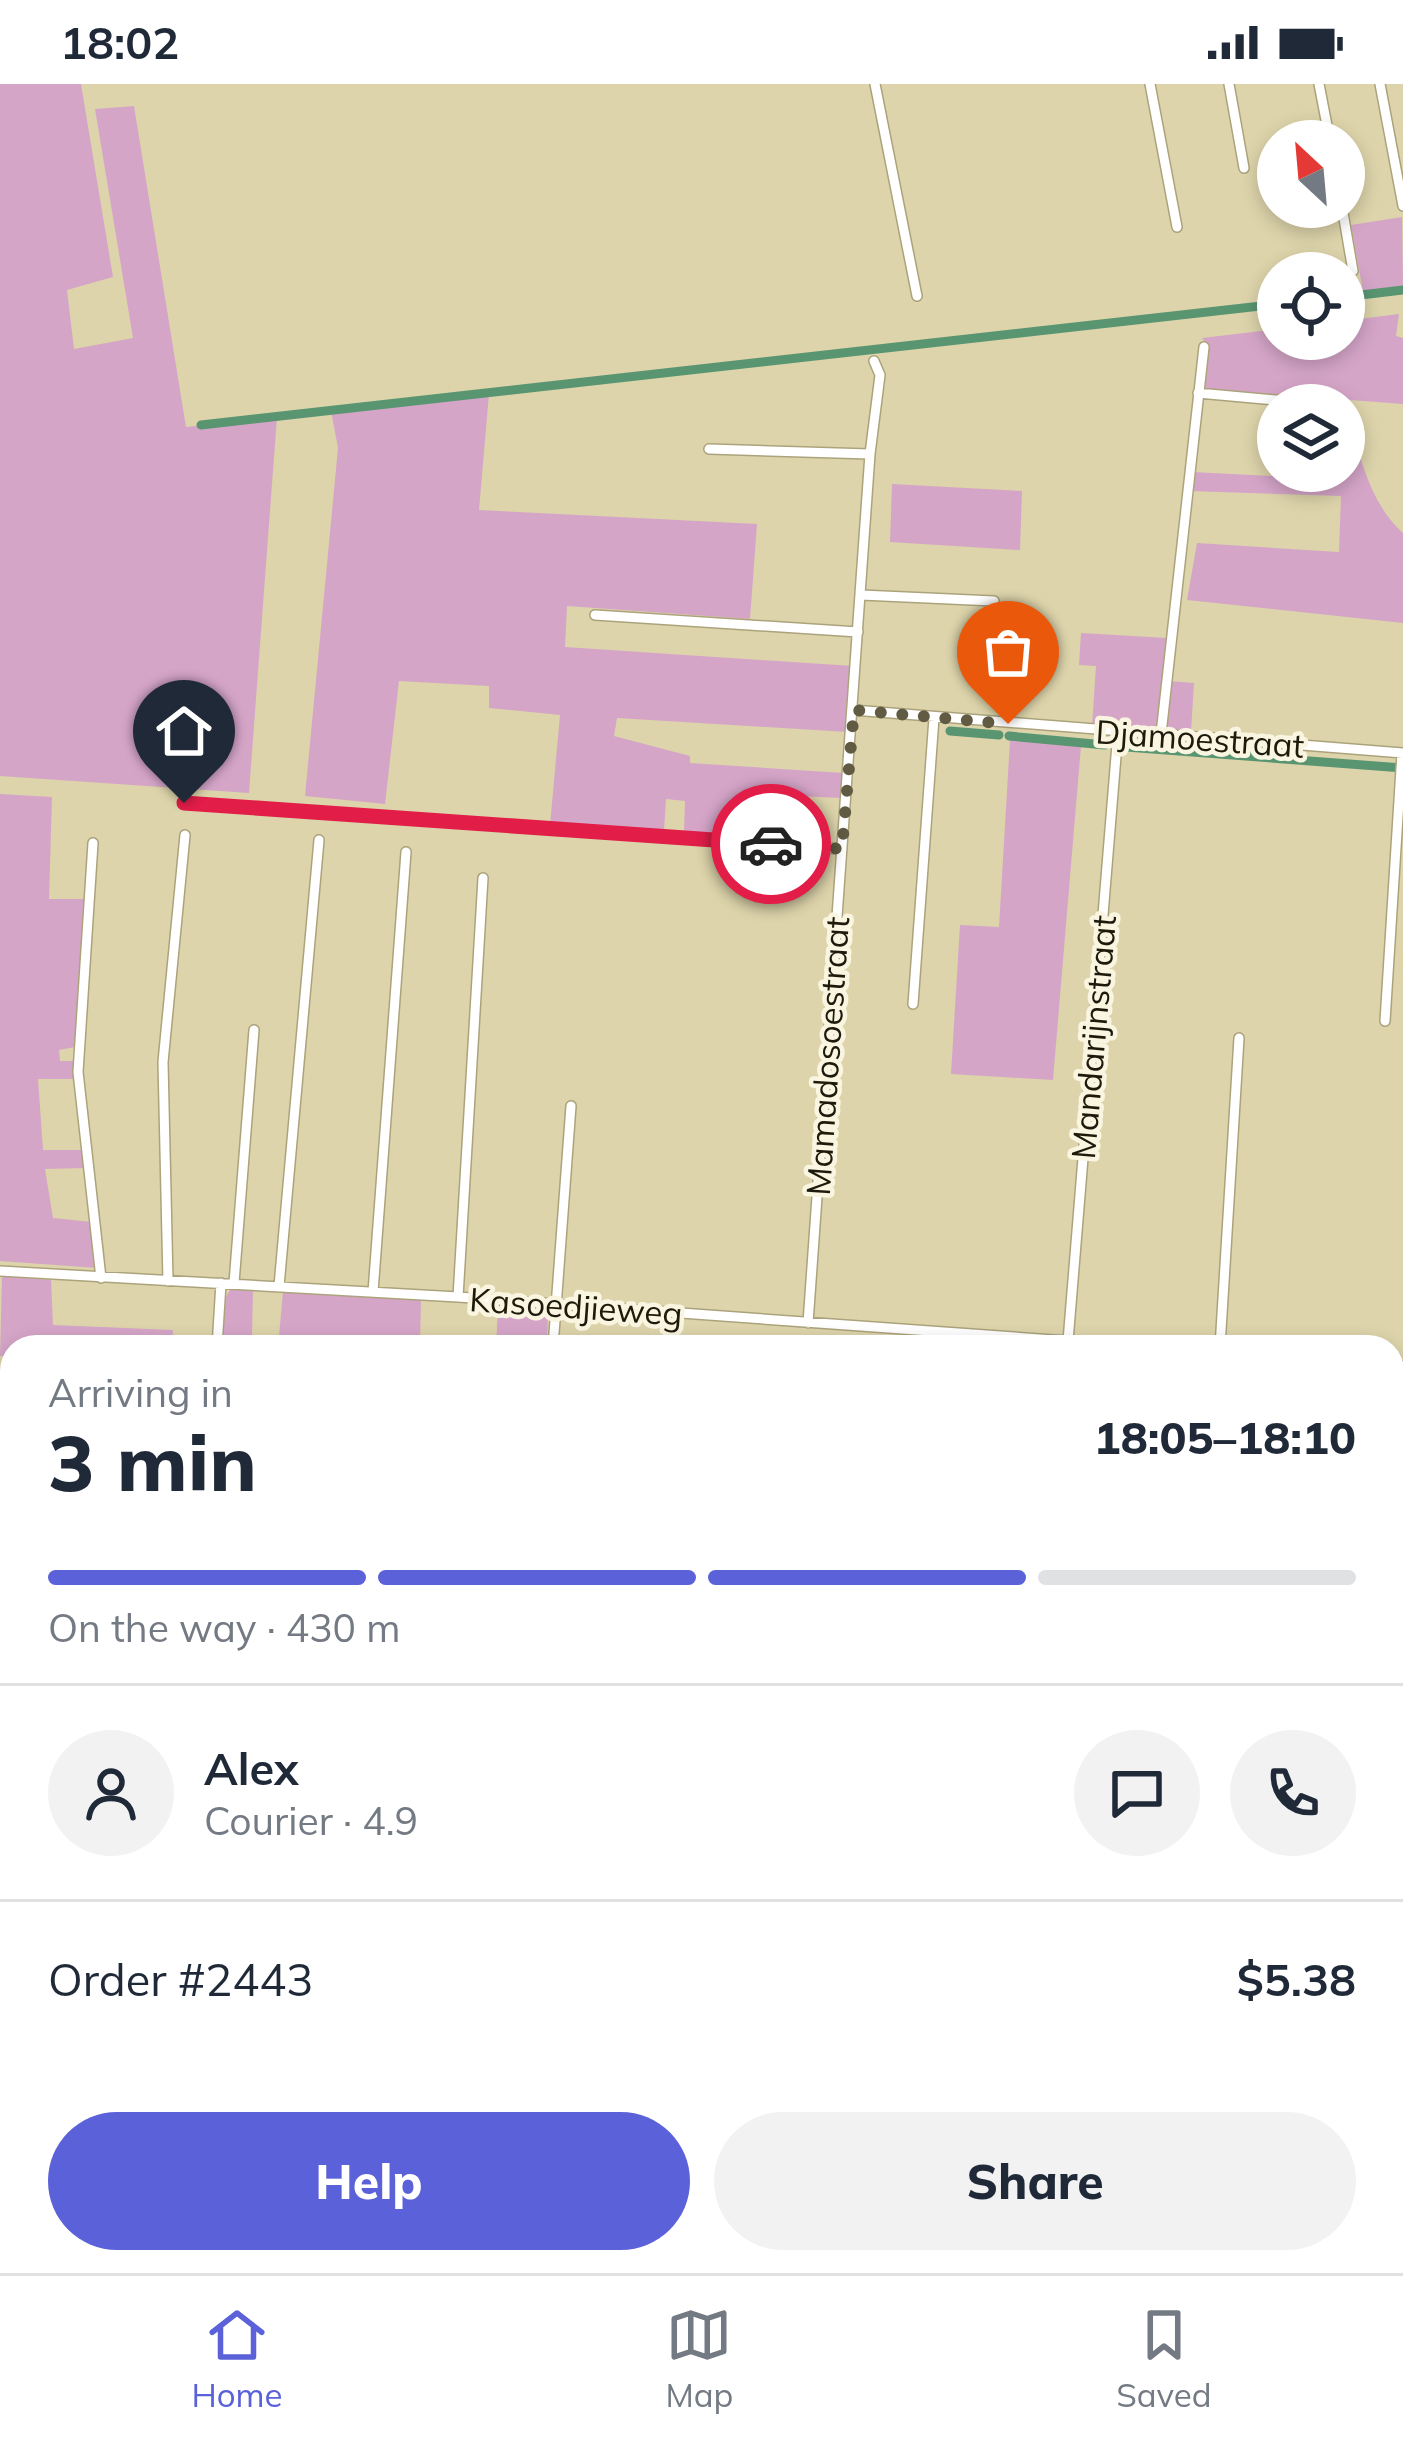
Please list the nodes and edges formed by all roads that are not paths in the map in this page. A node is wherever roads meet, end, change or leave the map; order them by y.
1 (875, 84) edge
2 (1150, 84) edge
3 (1229, 84) edge
4 (1319, 84) edge
5 (1380, 84) edge
6 (1326, 120) edge
7 (1244, 168) dead end
8 (1403, 206) edge
9 (1178, 227) dead end
10 (917, 296) dead end
11 (1204, 347) dead end
12 (874, 361) dead end
13 (1198, 393) junction
14 (1257, 398) edge
15 (709, 449) dead end
16 (870, 454) junction
17 (860, 596) junction
18 (994, 602) dead end
19 (595, 616) dead end
20 (858, 632) junction
21 (854, 710) junction
22 (934, 718) junction
23 (1118, 732) junction
24 (1161, 734) junction
25 (1403, 756) edge
26 (1402, 775) edge
27 (184, 803) dead end
28 (185, 835) dead end
29 (319, 840) dead end
30 (93, 843) dead end
31 (842, 849) junction
32 (406, 852) dead end
33 (483, 878) dead end
34 (913, 1004) dead end
35 (1384, 1021) dead end
36 (254, 1030) dead end
37 (1239, 1038) dead end
38 (571, 1106) dead end
39 (0, 1271) edge
40 (101, 1278) junction
41 (168, 1281) junction
42 (220, 1283) junction
43 (234, 1283) junction
44 (279, 1286) junction
45 (373, 1292) junction
46 (458, 1297) junction
47 (557, 1304) junction
48 (808, 1322) junction
49 (218, 1335) edge
50 (554, 1335) edge
51 (986, 1335) edge
52 (1068, 1335) edge
53 (1221, 1335) edge

1 - 10 street
2 - 9 street
3 - 7 street
4 - 6 street
5 - 8 street
11 - 13 street
12 - 16 street, Mamadosoestraat
13 - 14 street
13 - 24 street
15 - 16 street
16 - 17 street, Mamadosoestraat
17 - 18 street
17 - 20 street, Mamadosoestraat
19 - 20 street
20 - 21 street, Mamadosoestraat
21 - 22 street, Djamoestraat
21 - 31 street, Mamadosoestraat
22 - 23 street, Djamoestraat
22 - 34 street
23 - 24 street, Djamoestraat
23 - 52 street, Mandarijnstraat
24 - 25 street, Djamoestraat
25 - 26 street
26 - 35 street
27 - 31 street
28 - 41 street
29 - 44 street
30 - 40 street
31 - 48 street, Mamadosoestraat
32 - 45 street
33 - 46 street
36 - 43 street
37 - 53 street
38 - 47 street
39 - 40 street, Kasoedjieweg
40 - 41 street, Kasoedjieweg
41 - 42 street, Kasoedjieweg
42 - 43 street, Kasoedjieweg
42 - 49 street
43 - 44 street, Kasoedjieweg
44 - 45 street, Kasoedjieweg
45 - 46 street, Kasoedjieweg
46 - 47 street, Kasoedjieweg
47 - 48 street, Kasoedjieweg
47 - 50 street
48 - 51 street, Kasoedjieweg

